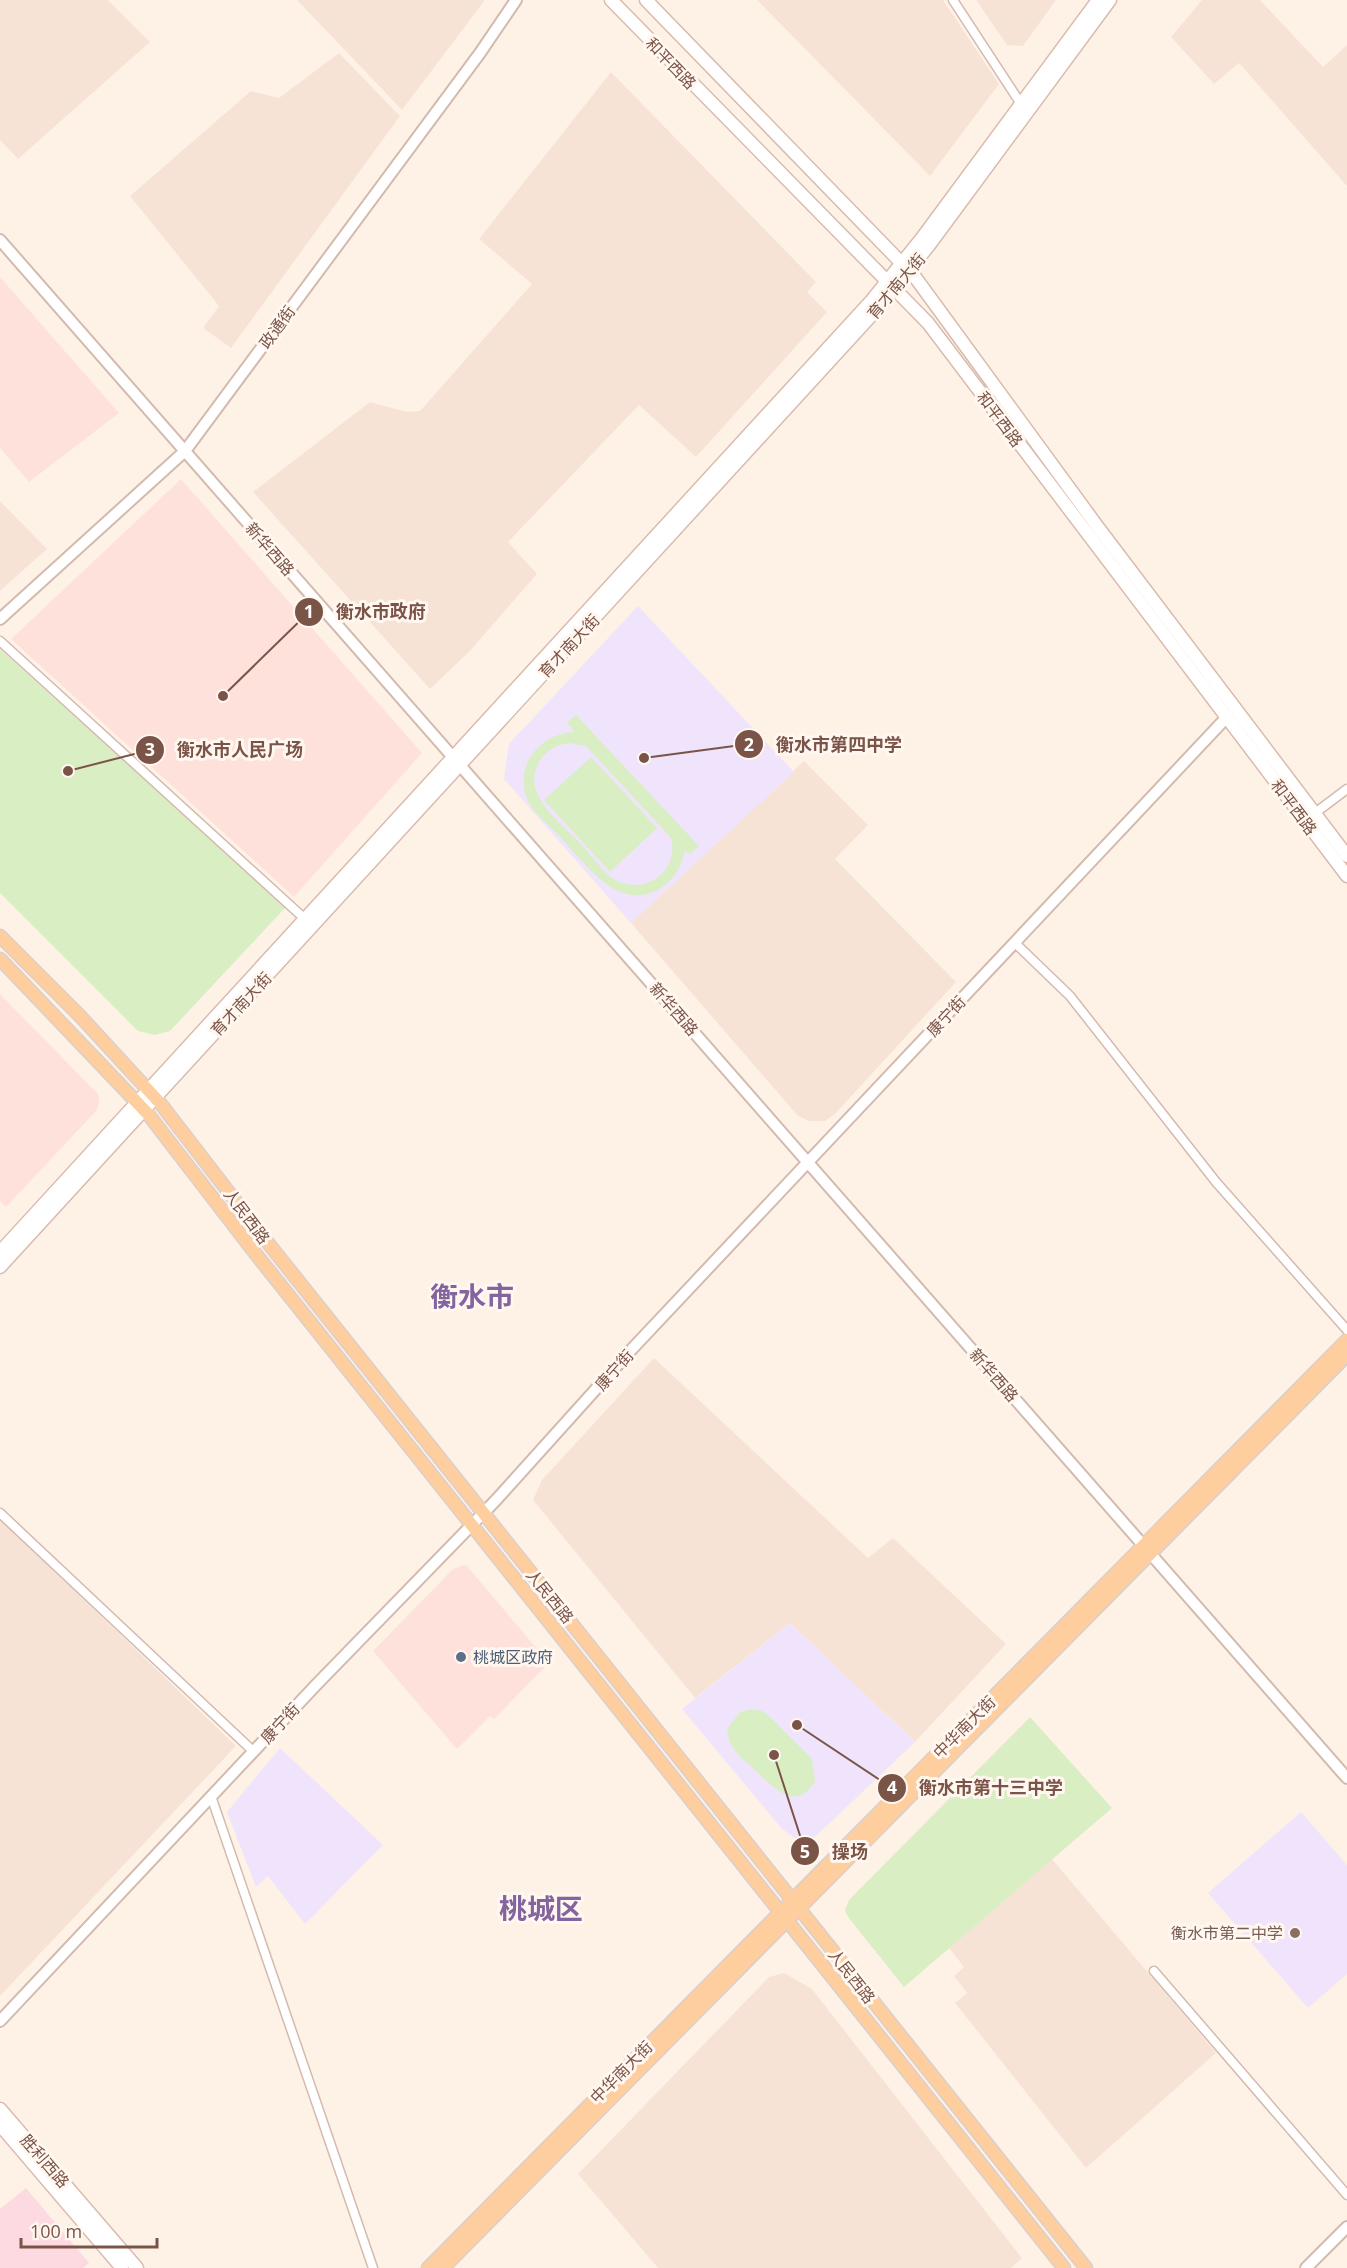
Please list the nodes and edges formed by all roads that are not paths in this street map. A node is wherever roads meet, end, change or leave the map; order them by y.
1 (516, 0) edge
2 (611, 0) edge
3 (646, 0) edge
4 (953, 0) edge
5 (1098, 0) edge
6 (1110, 0) edge
7 (1021, 104) junction
8 (0, 240) edge
9 (906, 267) junction
10 (891, 285) junction
11 (184, 451) junction
12 (0, 619) edge
13 (0, 641) edge
14 (1226, 718) junction
15 (456, 761) junction
16 (1347, 789) edge
17 (1315, 813) junction
18 (1347, 856) edge
19 (1347, 876) edge
20 (305, 919) junction
21 (0, 936) edge
22 (1015, 943) junction
23 (0, 959) edge
24 (152, 1094) junction
25 (141, 1106) junction
26 (808, 1162) junction
27 (0, 1252) edge
28 (0, 1267) edge
29 (1347, 1330) edge
30 (1347, 1340) edge
31 (1347, 1355) edge
32 (0, 1513) edge
33 (483, 1513) junction
34 (471, 1525) junction
35 (1147, 1550) junction
36 (253, 1751) junction
37 (1347, 1778) edge
38 (211, 1796) junction
39 (795, 1904) junction
40 (784, 1916) junction
41 (1154, 1971) dead end
42 (0, 2021) edge
43 (0, 2109) edge
44 (0, 2125) edge
45 (1347, 2195) edge
46 (1347, 2227) edge
47 (122, 2268) edge
48 (137, 2268) edge
49 (373, 2268) edge
50 (428, 2268) edge
51 (443, 2268) edge
52 (1064, 2268) edge
53 (1086, 2268) edge
54 (1306, 2268) edge

1 - 11 street, 政通街
2 - 10 main road, 和平西路
3 - 9 main road, 和平西路
4 - 7 street
5 - 7 main road, 育才南大街
6 - 9 main road, 育才南大街
7 - 9 main road, 育才南大街
8 - 11 street, 新华西路
9 - 10 main road, 育才南大街
9 - 17 main road, 和平西路
10 - 14 main road, 和平西路
10 - 15 main road, 育才南大街
11 - 12 street, 政通街
11 - 15 street, 新华西路
13 - 20 street
14 - 19 main road, 和平西路
14 - 22 street, 康宁街
15 - 20 main road, 育才南大街
15 - 24 main road, 育才南大街
15 - 26 street, 新华西路
16 - 17 street
17 - 18 main road, 和平西路
20 - 24 main road, 育才南大街
21 - 24 main road, 人民西路
22 - 26 street, 康宁街
22 - 29 street
23 - 25 main road, 人民西路
24 - 25 main road, 育才南大街
24 - 33 main road, 人民西路
25 - 27 main road, 育才南大街
25 - 28 main road, 育才南大街
25 - 34 main road, 人民西路
26 - 33 street, 康宁街
26 - 35 street, 新华西路
30 - 35 main road, 中华南大街
31 - 35 main road, 中华南大街
32 - 36 street
33 - 34 street, 康宁街
33 - 39 main road, 人民西路
34 - 36 street, 康宁街
34 - 40 main road, 人民西路
35 - 37 street, 新华西路
35 - 39 main road, 中华南大街
36 - 38 street, 康宁街
38 - 42 street, 康宁街
38 - 49 street
39 - 40 main road, 中华南大街
39 - 53 main road, 人民西路
40 - 50 main road, 中华南大街
40 - 51 main road, 中华南大街
40 - 52 main road, 人民西路
41 - 45 street
43 - 48 main road, 胜利西路
44 - 47 main road, 胜利西路
46 - 54 street

